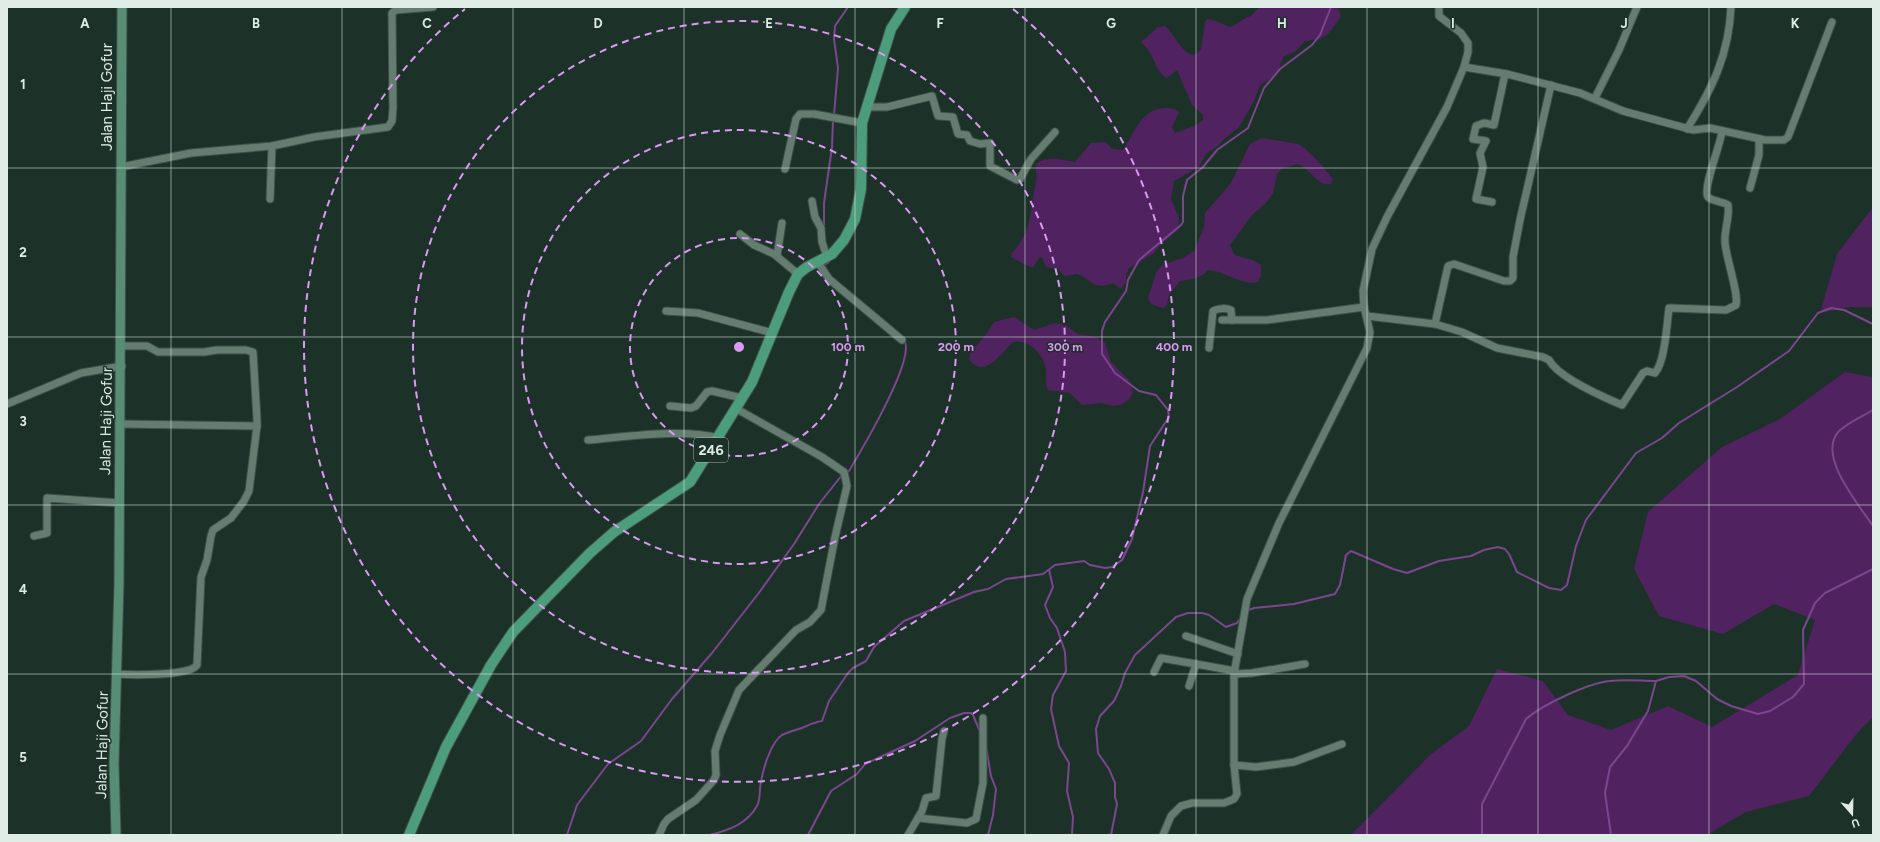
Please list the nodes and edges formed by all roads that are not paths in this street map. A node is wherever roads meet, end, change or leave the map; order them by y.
1 (122, 7) edge
2 (434, 7) edge
3 (905, 7) edge
4 (1439, 7) edge
5 (1637, 7) edge
6 (1731, 7) edge
7 (1832, 22) dead end
8 (1464, 68) junction
9 (1505, 74) junction
10 (1551, 85) junction
11 (1594, 98) junction
12 (867, 107) junction
13 (862, 123) junction
14 (1687, 129) junction
15 (1722, 131) junction
16 (1055, 132) dead end
17 (1759, 139) junction
18 (272, 146) junction
19 (121, 166) junction
20 (785, 169) dead end
21 (1750, 188) dead end
22 (270, 199) dead end
23 (812, 201) dead end
24 (1492, 202) dead end
25 (782, 223) dead end
26 (740, 234) dead end
27 (777, 256) junction
28 (827, 257) junction
29 (817, 261) junction
30 (798, 274) junction
31 (1364, 307) junction
32 (666, 311) dead end
33 (1367, 316) junction
34 (1222, 320) dead end
35 (1232, 320) junction
36 (1435, 324) junction
37 (773, 333) junction
38 (902, 340) dead end
39 (120, 346) junction
40 (1209, 348) dead end
41 (122, 366) junction
42 (742, 398) junction
43 (7, 404) edge
44 (670, 406) dead end
45 (735, 408) junction
46 (120, 424) junction
47 (257, 426) junction
48 (719, 438) junction
49 (588, 440) dead end
50 (120, 503) junction
51 (34, 536) dead end
52 (1186, 636) dead end
53 (1238, 654) junction
54 (1196, 664) junction
55 (1305, 664) dead end
56 (1154, 672) dead end
57 (1234, 672) junction
58 (118, 674) junction
59 (1189, 686) dead end
60 (983, 718) dead end
61 (944, 731) dead end
62 (1342, 744) dead end
63 (1234, 765) junction
64 (918, 818) junction
65 (116, 835) edge
66 (409, 835) edge
67 (659, 835) edge
68 (908, 835) edge
69 (1163, 835) edge

1 - 19 street, Jalan Haji Gofur
2 - 18 street
3 - 12 main road, 246
4 - 8 street
5 - 11 street
6 - 14 street
7 - 17 street
8 - 9 street
8 - 31 street
9 - 10 street
9 - 24 street
10 - 11 street
10 - 36 street
11 - 14 street
12 - 13 main road, 246
12 - 16 street
13 - 20 street
13 - 28 main road, 246
14 - 15 street
15 - 17 street
15 - 36 street
17 - 21 street
18 - 19 street
18 - 22 street
19 - 39 street, Jalan Haji Gofur
23 - 28 street
25 - 27 street
26 - 27 street
27 - 30 street
28 - 29 main road, 246
29 - 30 main road, 246
29 - 38 street
30 - 37 main road, 246
31 - 33 street
31 - 35 street
32 - 37 street
33 - 36 street
33 - 53 street
34 - 35 street
35 - 40 street
37 - 42 main road, 246
39 - 41 street, Jalan Haji Gofur
39 - 47 street
41 - 43 street
41 - 46 street, Jalan Haji Gofur
42 - 44 street
42 - 45 main road, 246
45 - 48 main road, 246
45 - 67 street
46 - 47 street
46 - 50 street, Jalan Haji Gofur
47 - 58 street
48 - 49 street
48 - 66 main road, 246
50 - 51 street
50 - 58 street, Jalan Haji Gofur
52 - 53 street
53 - 57 street
54 - 56 street
54 - 57 street
54 - 59 street
55 - 57 street
57 - 63 street
58 - 65 street, Jalan Haji Gofur
60 - 64 street
61 - 64 street
62 - 63 street
63 - 69 street
64 - 68 street

